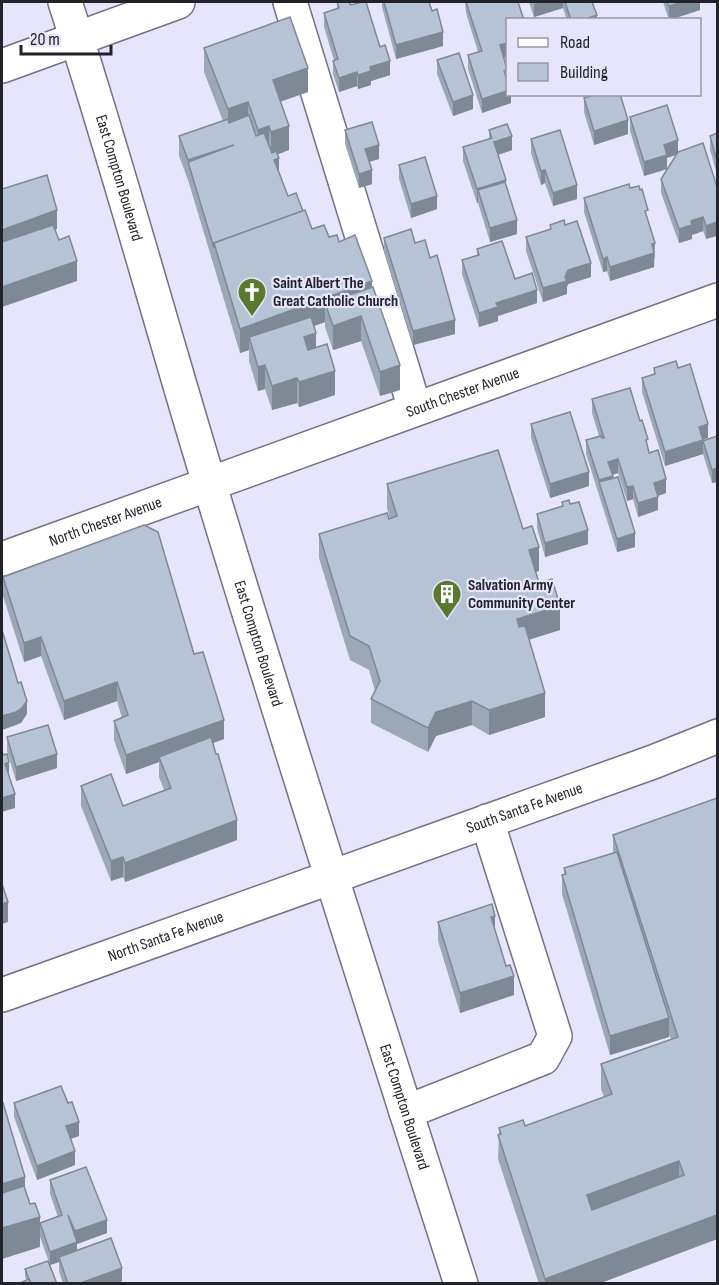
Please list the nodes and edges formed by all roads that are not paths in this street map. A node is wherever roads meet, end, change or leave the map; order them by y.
1 (65, 2) edge
2 (178, 2) edge
3 (290, 2) edge
4 (77, 38) junction
5 (2, 66) edge
6 (717, 300) edge
7 (415, 409) junction
8 (209, 482) junction
9 (2, 559) edge
10 (717, 736) edge
11 (487, 821) junction
12 (330, 877) junction
13 (2, 995) edge
14 (406, 1112) junction
15 (461, 1284) edge

1 - 4 main road, East Compton Boulevard
2 - 4 main road
3 - 7 main road
4 - 5 main road
4 - 8 main road, East Compton Boulevard
6 - 7 main road, South Chester Avenue
7 - 8 main road, South Chester Avenue
8 - 9 main road, North Chester Avenue
8 - 12 main road, East Compton Boulevard
10 - 11 main road, South Santa Fe Avenue
11 - 12 main road, South Santa Fe Avenue
11 - 14 main road
12 - 13 main road, North Santa Fe Avenue
12 - 14 main road, East Compton Boulevard
14 - 15 main road, East Compton Boulevard

